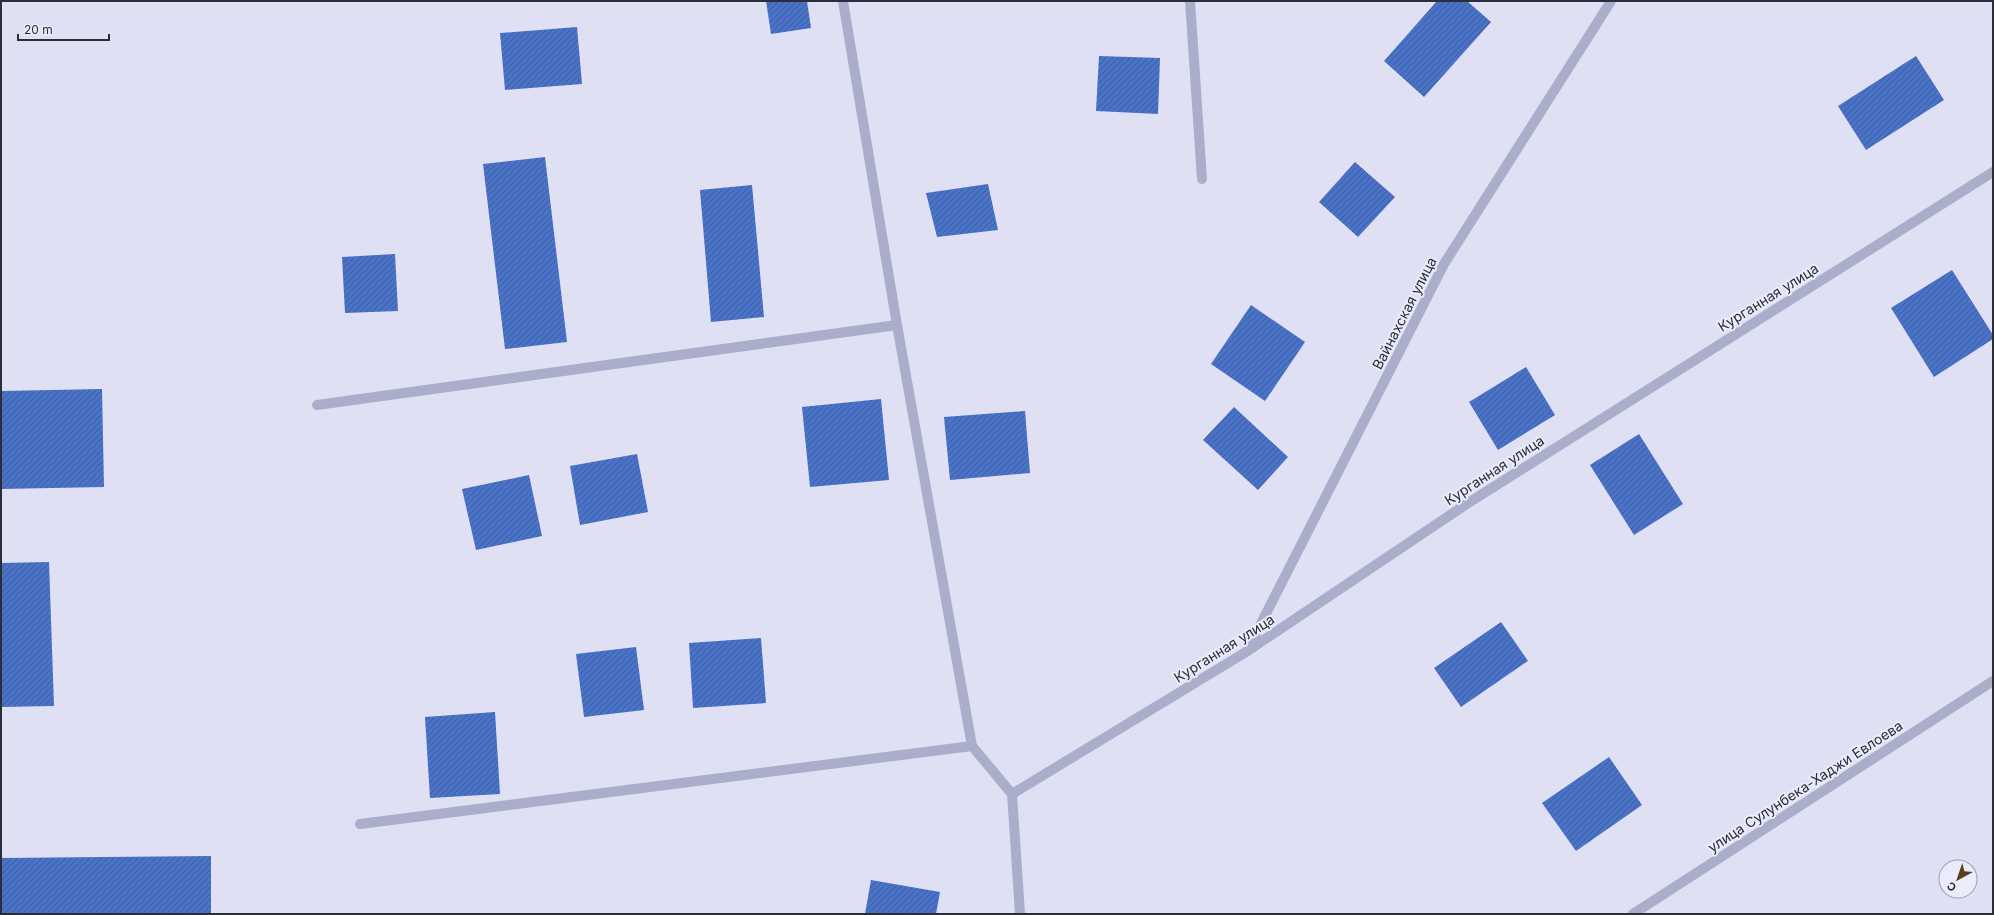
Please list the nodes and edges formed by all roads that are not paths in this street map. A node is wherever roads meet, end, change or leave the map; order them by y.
1 (843, 1) edge
2 (1190, 1) edge
3 (1611, 1) edge
4 (1993, 172) edge
5 (1202, 179) dead end
6 (898, 325) junction
7 (317, 405) dead end
8 (1246, 652) junction
9 (1993, 681) edge
10 (972, 746) junction
11 (1012, 794) junction
12 (360, 824) dead end
13 (1020, 914) edge
14 (1633, 914) edge

1 - 6 street
2 - 5 street
3 - 8 street, Вайнахская улица
4 - 8 street, Курганная улица
6 - 7 street
6 - 10 street
8 - 11 street, Курганная улица
9 - 14 street, улица Сулунбека-Хаджи Евлоева
10 - 11 street
10 - 12 street
11 - 13 street

